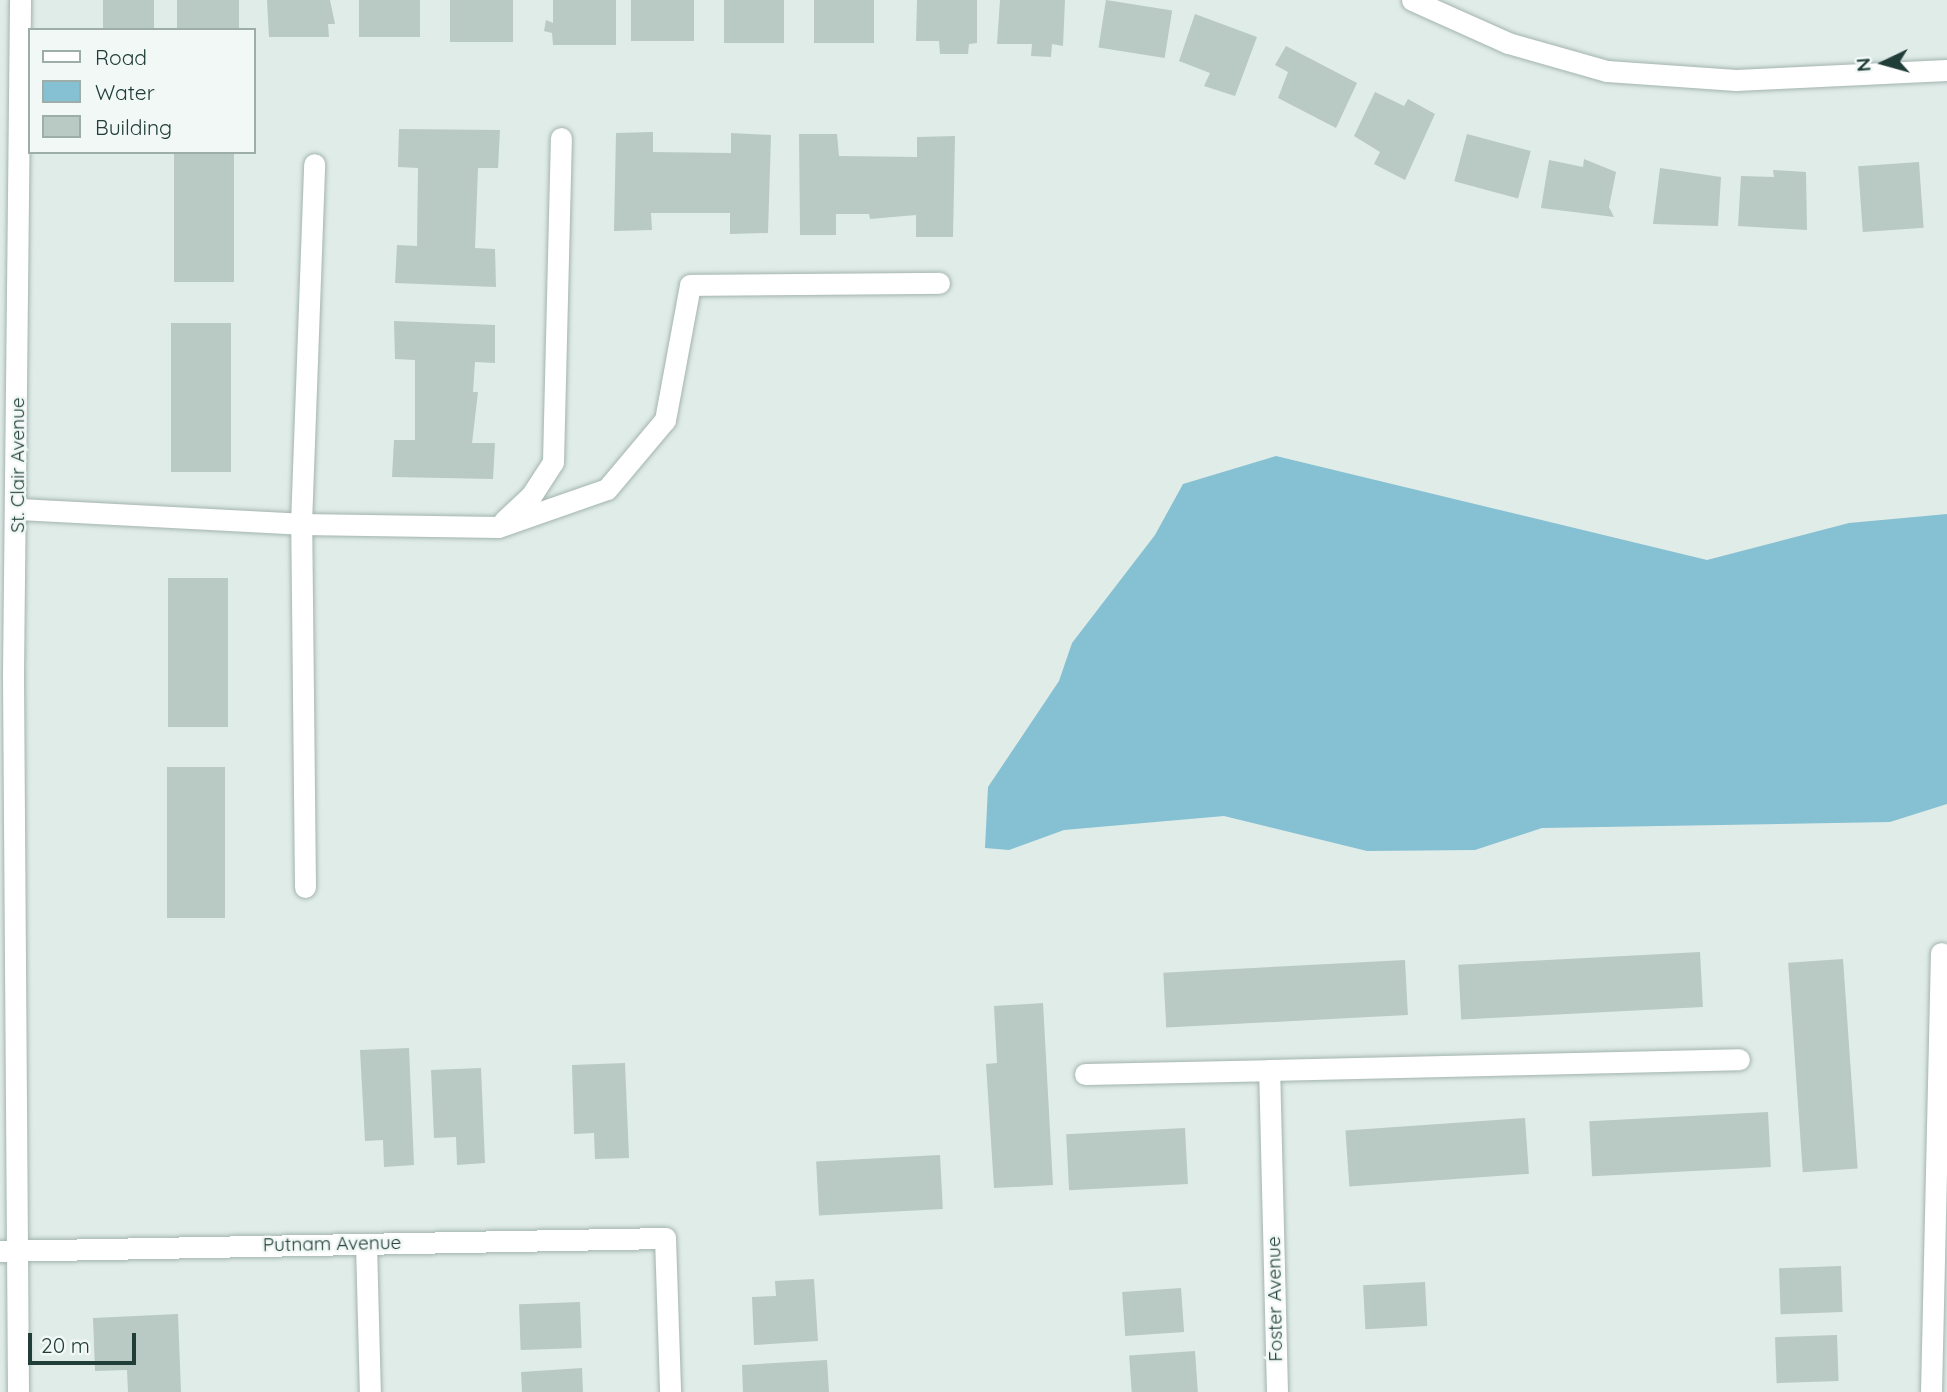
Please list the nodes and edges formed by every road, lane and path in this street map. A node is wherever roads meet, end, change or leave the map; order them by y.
1 (20, 0) edge
2 (1412, 0) edge
3 (8, 32) edge
4 (1947, 71) edge
5 (561, 138) dead end
6 (314, 164) dead end
7 (939, 283) dead end
8 (19, 509) junction
9 (301, 524) junction
10 (498, 527) junction
11 (6, 673) edge
12 (305, 887) dead end
13 (1941, 953) dead end
14 (1739, 1059) dead end
15 (1269, 1070) junction
16 (1085, 1074) dead end
17 (366, 1244) junction
18 (8, 1251) edge
19 (18, 1392) edge
20 (370, 1392) edge
21 (670, 1392) edge
22 (1277, 1392) edge
23 (1931, 1392) edge

1 - 3 street, St. Clair Avenue
2 - 4 street
3 - 8 street, St. Clair Avenue
5 - 10 street
6 - 9 street
7 - 10 street
8 - 9 street
8 - 11 street, St. Clair Avenue
9 - 10 street
9 - 12 street
11 - 18 street, St. Clair Avenue
13 - 23 street
14 - 15 street
15 - 16 street
15 - 22 street, Foster Avenue
17 - 18 street, Putnam Avenue
17 - 20 street
17 - 21 street, Putnam Avenue
18 - 19 street, St. Clair Avenue

